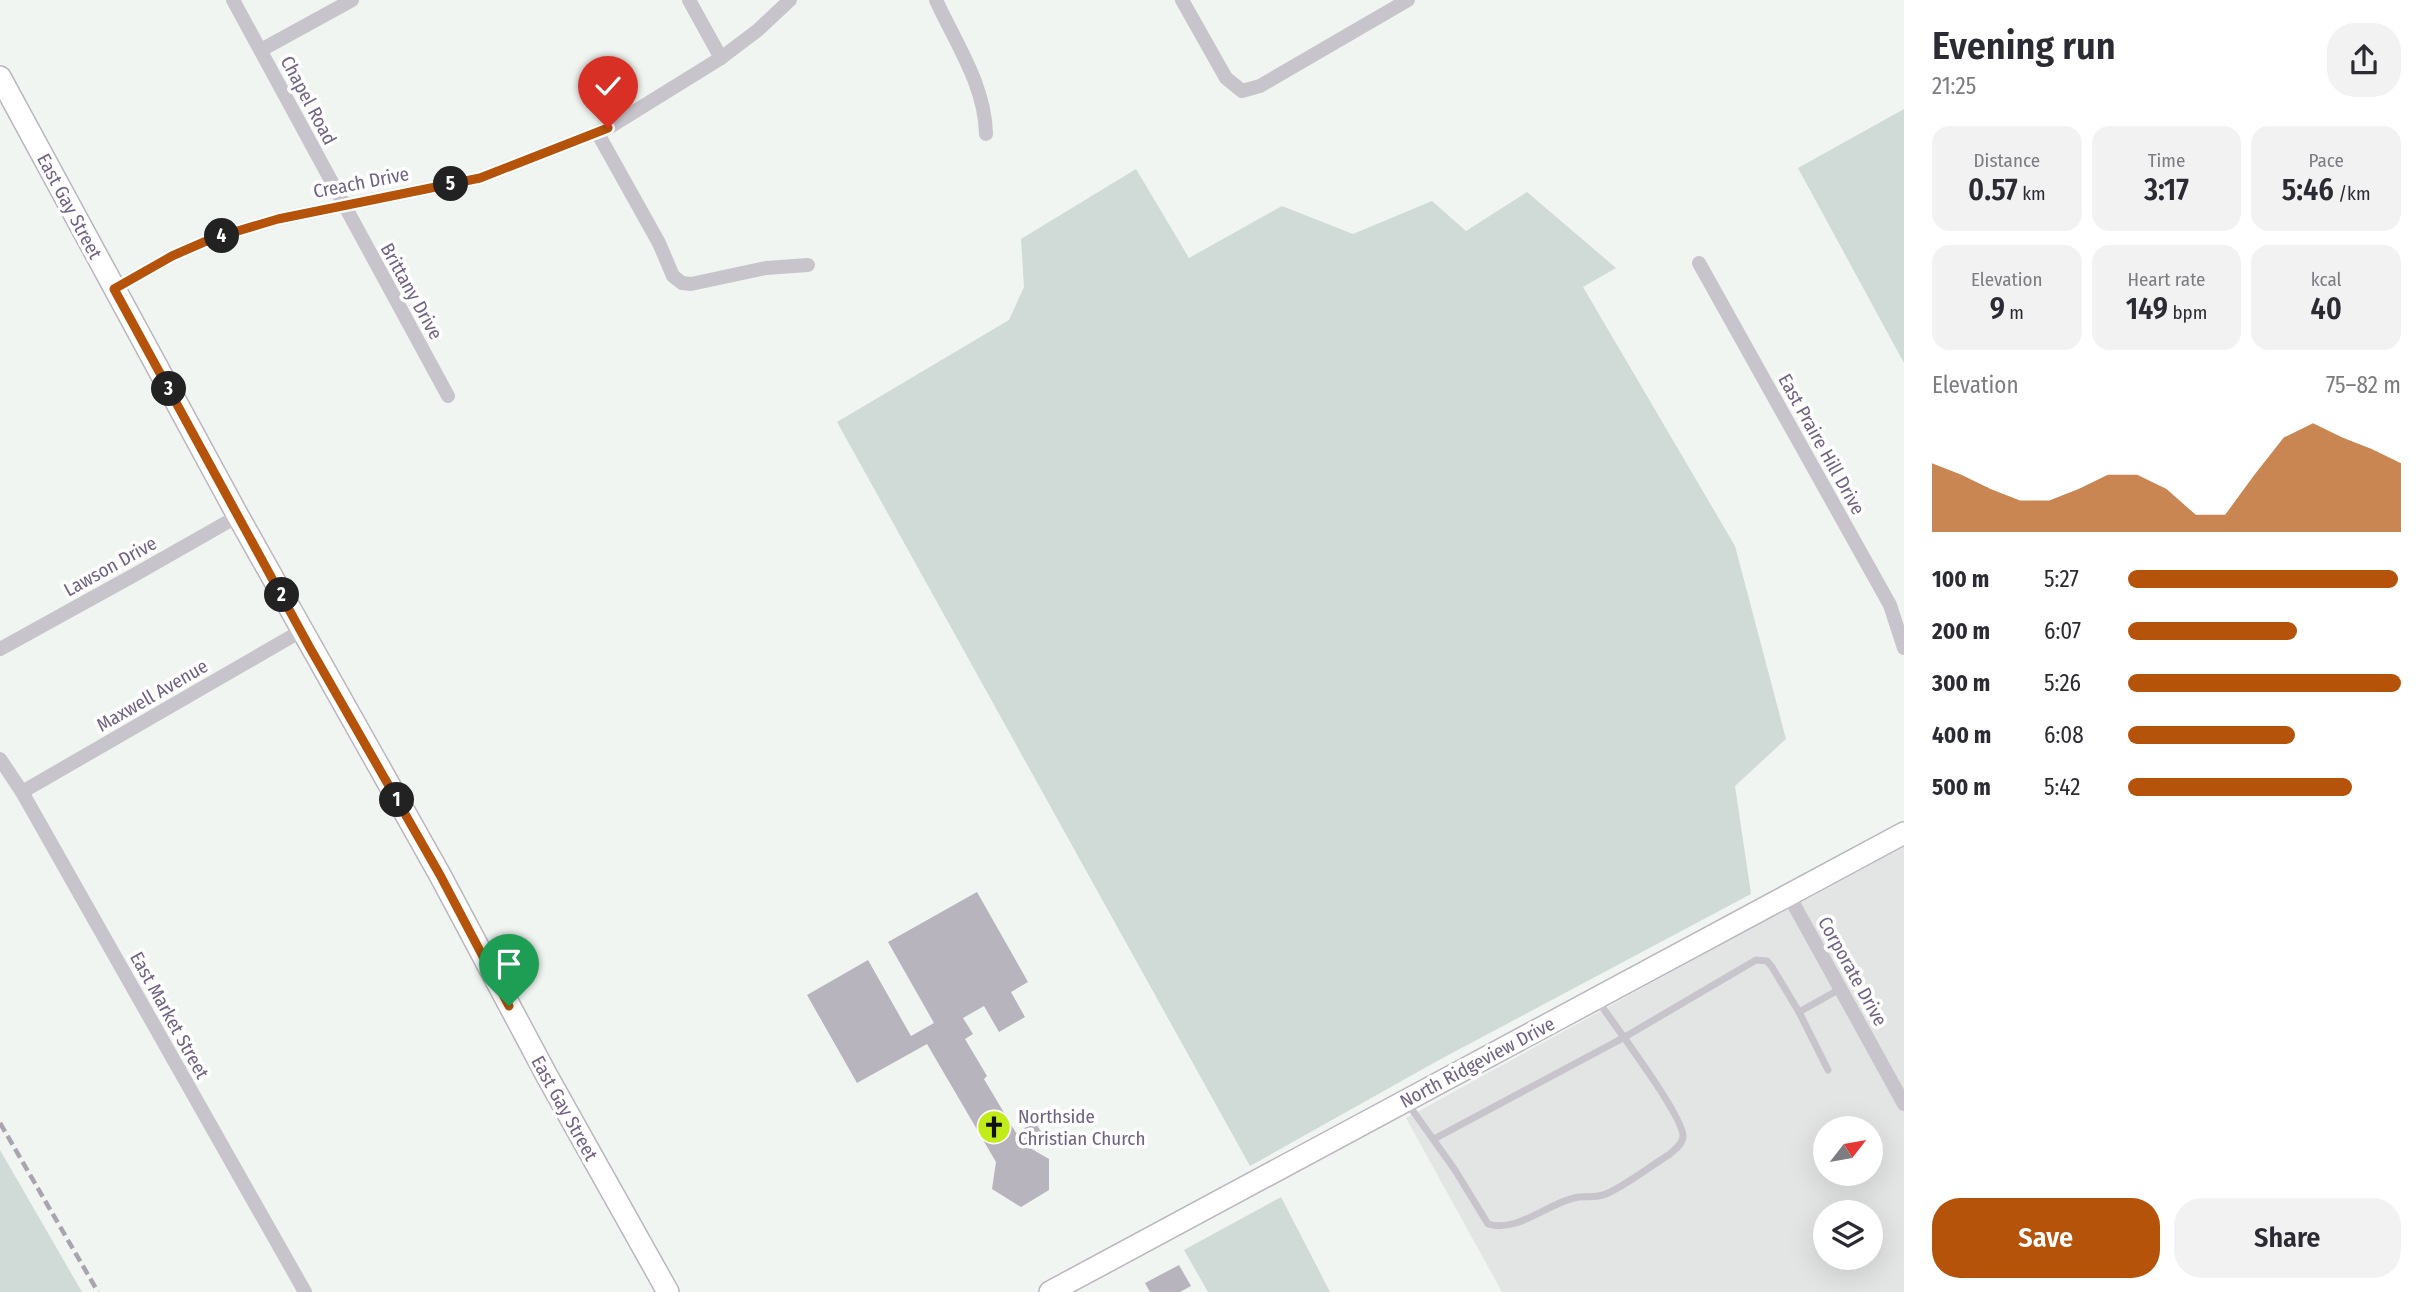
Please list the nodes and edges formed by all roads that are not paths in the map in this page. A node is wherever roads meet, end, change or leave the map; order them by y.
1 (233, 0) edge
2 (352, 0) edge
3 (689, 0) edge
4 (790, 0) edge
5 (936, 0) edge
6 (1182, 0) edge
7 (1408, 0) edge
8 (261, 50) junction
9 (721, 58) junction
10 (0, 77) edge
11 (597, 132) junction
12 (986, 134) dead end
13 (343, 205) junction
14 (1699, 264) dead end
15 (808, 265) dead end
16 (114, 289) junction
17 (448, 396) dead end
18 (238, 516) junction
19 (301, 631) junction
20 (1904, 648) edge
21 (0, 649) edge
22 (0, 759) edge
23 (22, 792) junction
24 (1904, 832) edge
25 (1788, 894) junction
26 (1841, 988) junction
27 (1596, 998) junction
28 (1799, 1012) junction
29 (1623, 1038) junction
30 (1828, 1070) dead end
31 (1405, 1101) junction
32 (1904, 1104) edge
33 (1434, 1139) junction
34 (305, 1292) edge
35 (668, 1292) edge
36 (1050, 1292) edge

1 - 8 street, Chapel Road
2 - 8 street, Chapel Road
3 - 9 street
4 - 9 street, Creach Drive
5 - 12 street
6 - 7 street
8 - 13 street, Chapel Road
9 - 11 street, Creach Drive
10 - 16 main road, East Gay Street
11 - 13 street, Creach Drive
11 - 15 street
13 - 16 street, Creach Drive
13 - 17 street, Brittany Drive
14 - 20 street, East Praire Hill Drive
16 - 18 main road, East Gay Street
18 - 19 main road, East Gay Street
18 - 21 street, Lawson Drive
19 - 23 street, Maxwell Avenue
19 - 35 main road, East Gay Street
22 - 23 street, East Market Street
23 - 34 street, East Market Street
24 - 25 main road, North Ridgeview Drive
25 - 26 street, Corporate Drive
25 - 27 main road, North Ridgeview Drive
26 - 28 lane
26 - 32 street, Corporate Drive
27 - 29 lane
27 - 31 main road, North Ridgeview Drive
28 - 29 lane
28 - 30 lane
29 - 33 lane
29 - 33 lane
31 - 33 lane
31 - 36 main road, North Ridgeview Drive

